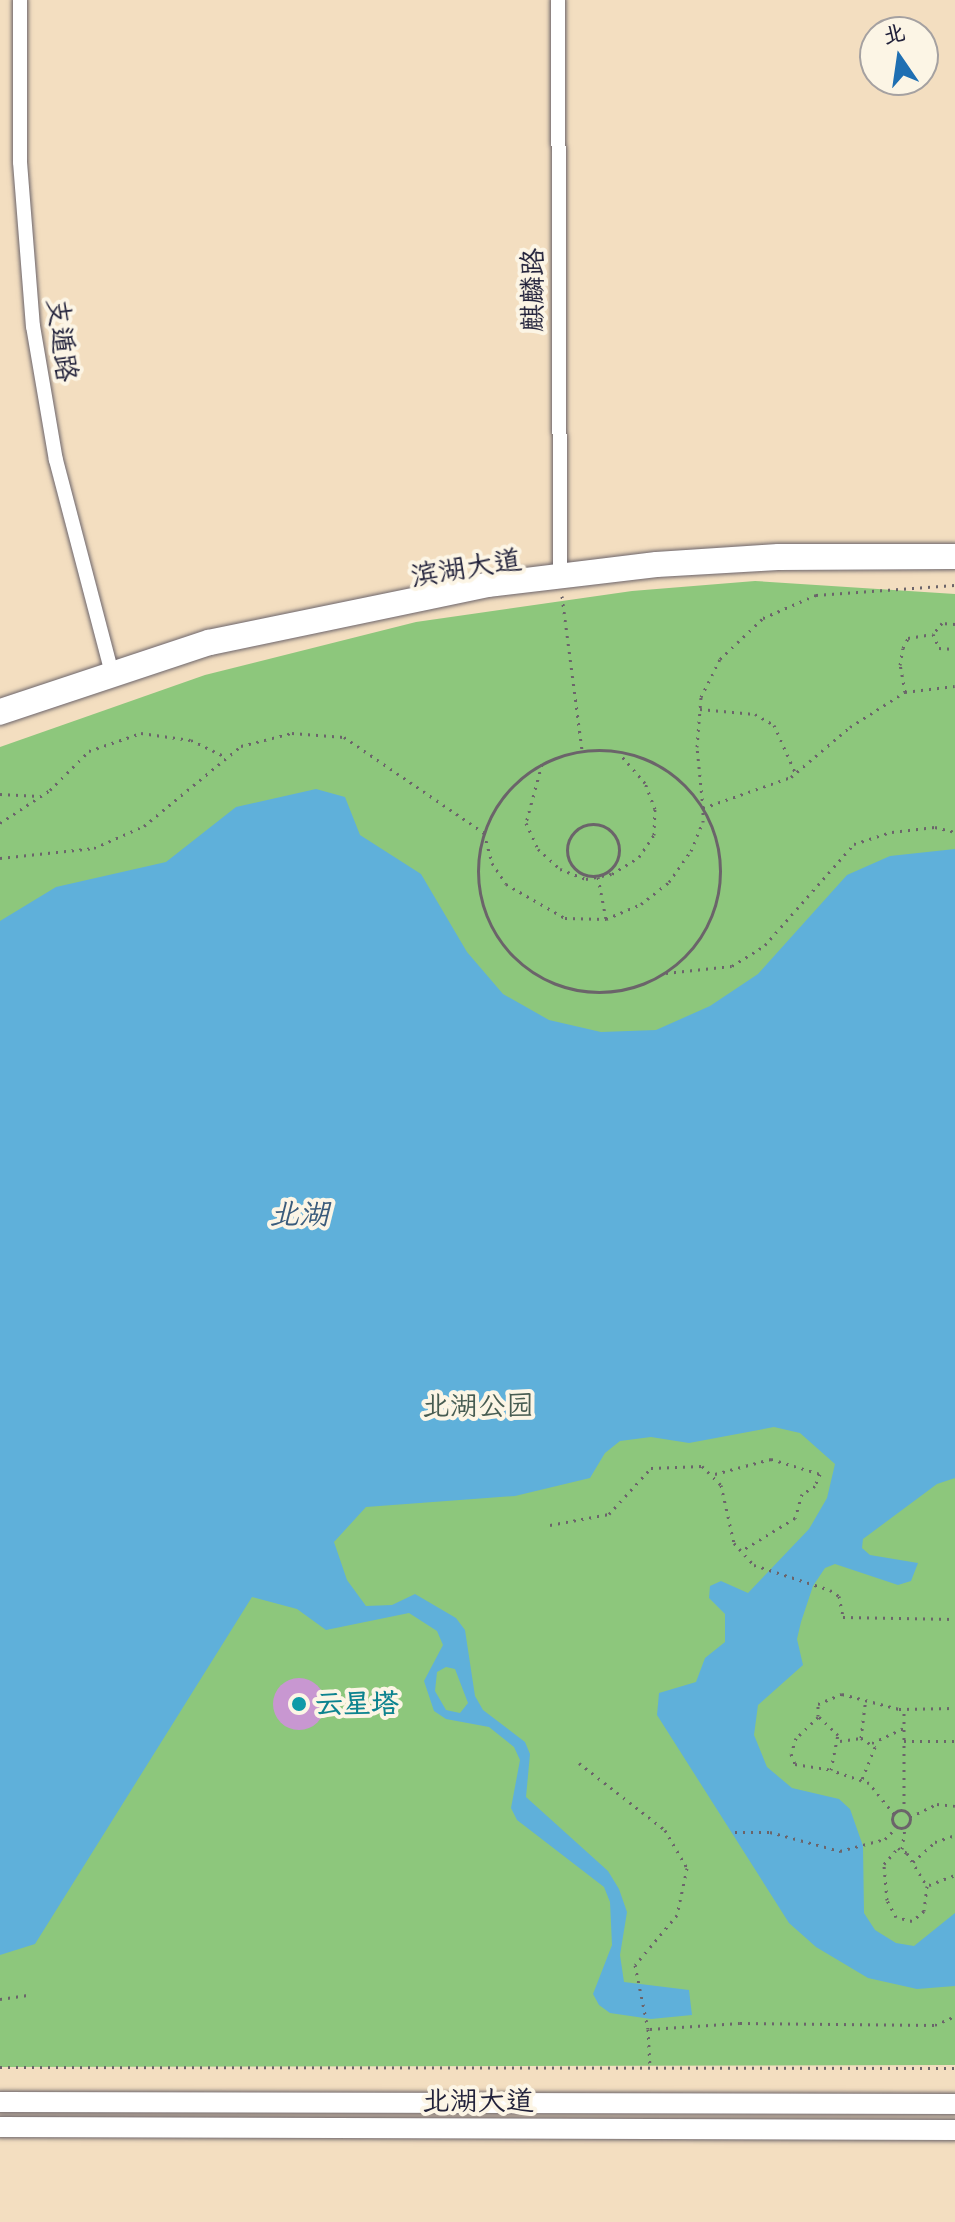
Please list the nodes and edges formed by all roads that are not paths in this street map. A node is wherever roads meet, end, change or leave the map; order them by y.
1 (20, 0) edge
2 (558, 0) edge
3 (955, 551) edge
4 (955, 562) edge
5 (560, 574) junction
6 (111, 672) junction
7 (0, 706) edge
8 (0, 718) edge
9 (0, 2102) edge
10 (955, 2104) edge
11 (0, 2127) edge
12 (955, 2130) edge

1 - 6 street, 支遁路
2 - 5 street, 麒麟路
3 - 5 street, 滨湖大道
4 - 5 street, 滨湖大道
5 - 6 street, 滨湖大道
6 - 7 street, 滨湖大道
6 - 8 street, 滨湖大道
9 - 10 main road, 北湖大道
11 - 12 main road, 北湖大道

